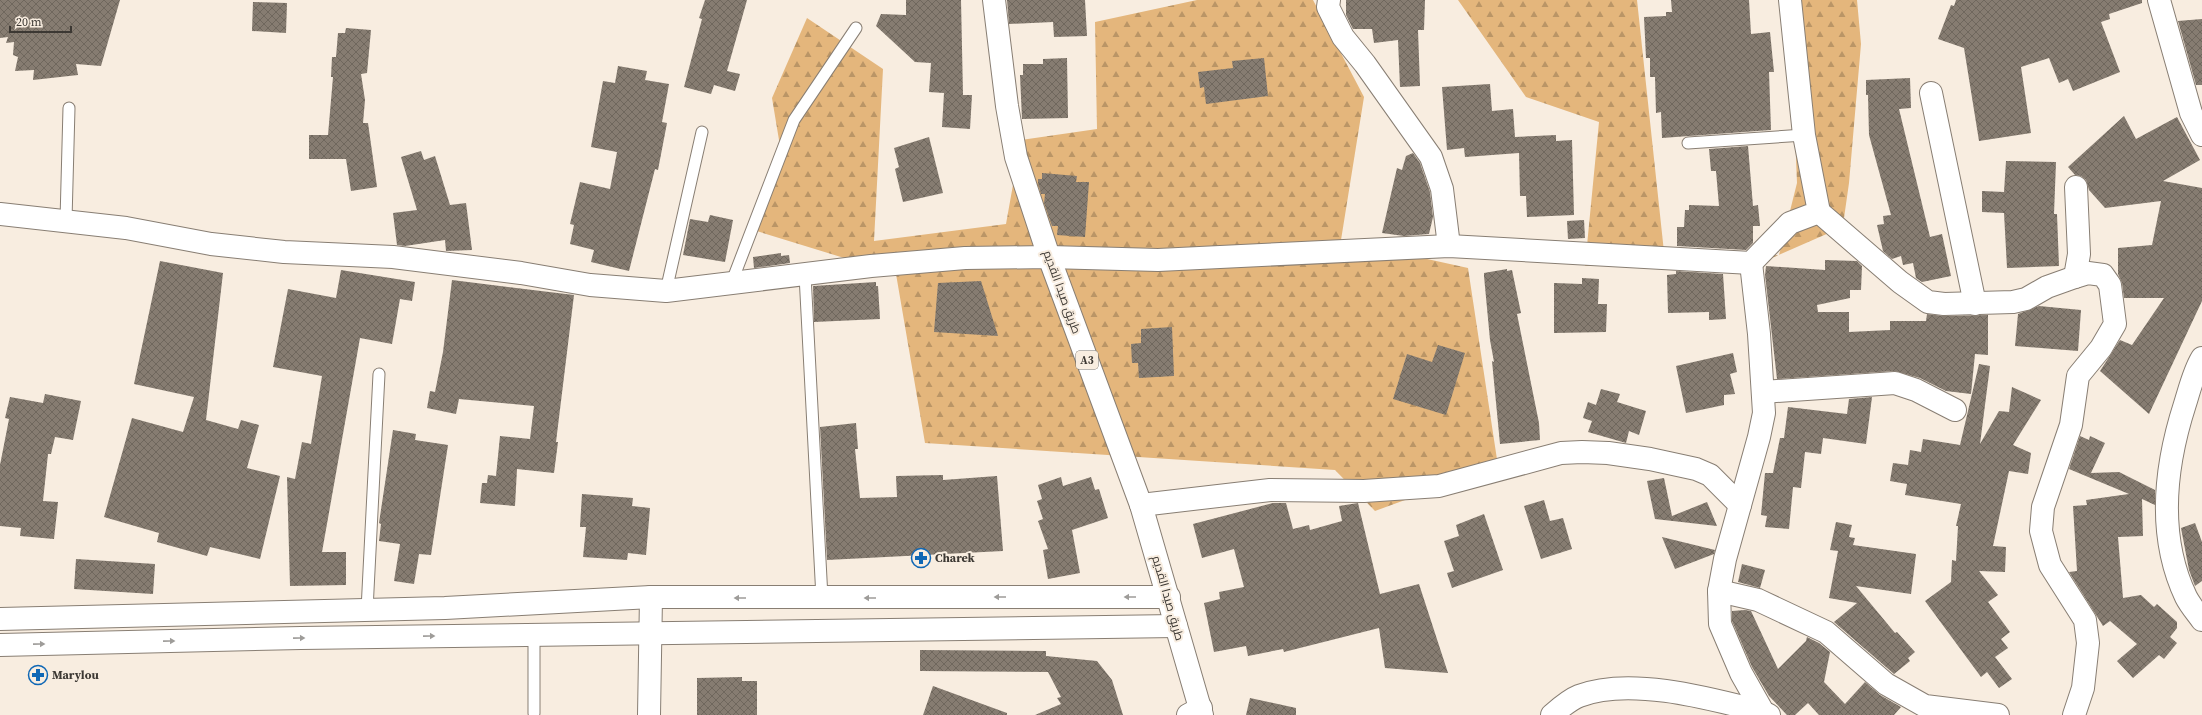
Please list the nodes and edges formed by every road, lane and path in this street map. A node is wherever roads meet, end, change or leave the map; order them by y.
1 (994, 0) edge
2 (1329, 0) edge
3 (1790, 0) edge
4 (2159, 0) edge
5 (856, 28) dead end
6 (1931, 93) dead end
7 (69, 108) dead end
8 (702, 132) dead end
9 (1804, 135) junction
10 (2202, 135) edge
11 (1688, 143) dead end
12 (2076, 187) dead end
13 (1819, 212) junction
14 (0, 214) edge
15 (66, 220) junction
16 (1449, 246) junction
17 (1049, 257) junction
18 (1750, 263) junction
19 (805, 275) junction
20 (2075, 277) junction
21 (731, 284) junction
22 (666, 292) junction
23 (1975, 304) junction
24 (2202, 358) edge
25 (379, 374) dead end
26 (1763, 392) junction
27 (1955, 410) dead end
28 (1141, 505) junction
29 (1740, 505) junction
30 (1719, 591) junction
31 (651, 597) junction
32 (1169, 597) junction
33 (822, 598) junction
34 (367, 610) junction
35 (0, 619) edge
36 (2202, 620) edge
37 (1176, 626) junction
38 (651, 634) junction
39 (534, 635) junction
40 (0, 645) edge
41 (534, 713) dead end
42 (1197, 713) edge
43 (1766, 713) edge
44 (650, 715) edge
45 (1552, 715) edge
46 (1998, 715) edge
47 (2074, 715) edge

1 - 17 main road, طريق صيدا القديم / A3
2 - 16 main road
3 - 9 main road
4 - 10 main road
5 - 21 lane
6 - 23 main road
7 - 15 lane
8 - 22 lane
9 - 11 lane
9 - 13 main road
12 - 20 main road
13 - 18 main road
13 - 23 main road
14 - 15 main road
15 - 22 main road
16 - 17 main road
16 - 18 main road
17 - 19 main road
17 - 28 main road, طريق صيدا القديم / A3
18 - 26 main road
19 - 21 main road
19 - 33 lane
20 - 23 main road
20 - 47 main road
21 - 22 main road
24 - 36 main road
25 - 34 lane
26 - 27 main road
26 - 29 main road
28 - 29 main road
28 - 32 main road, طريق صيدا القديم / A3
29 - 30 main road
30 - 43 main road
30 - 46 main road
33 -> 31 main road
31 - 34 main road
31 - 38 main road
32 -> 33 main road
32 - 37 main road, طريق صيدا القديم / A3
34 - 35 main road
37 - 38 main road
37 - 42 main road, طريق صيدا القديم / A3
38 - 39 main road
38 - 44 main road
40 -> 39 main road
39 - 41 lane
43 - 45 main road

